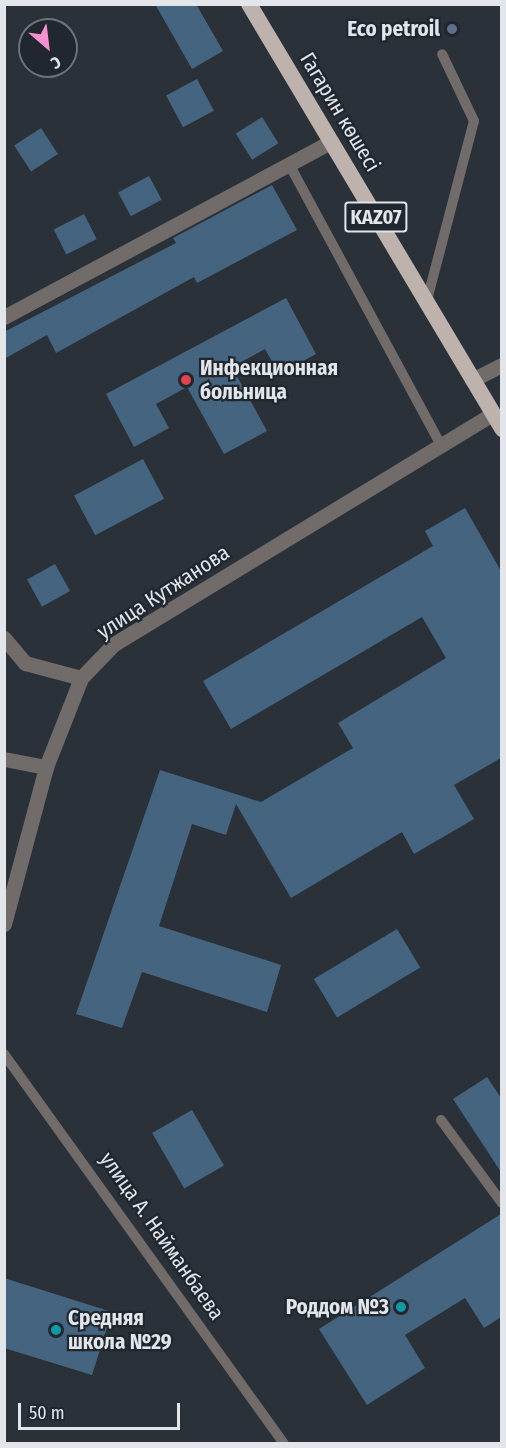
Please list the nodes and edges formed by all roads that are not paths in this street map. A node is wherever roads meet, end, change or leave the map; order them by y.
1 (249, 4) edge
2 (442, 54) dead end
3 (331, 142) junction
4 (289, 164) junction
5 (427, 300) junction
6 (4, 317) edge
7 (501, 366) edge
8 (472, 380) junction
9 (493, 414) junction
10 (501, 429) edge
11 (441, 445) junction
12 (4, 638) edge
13 (81, 678) junction
14 (4, 759) edge
15 (46, 767) junction
16 (4, 924) edge
17 (4, 1054) edge
18 (441, 1120) dead end
19 (501, 1203) edge
20 (285, 1443) edge

1 - 3 highway, Гагарин көшесі / KAZ07
2 - 5 lane
3 - 4 street
3 - 5 highway, Гагарин көшесі / KAZ07
4 - 6 street
4 - 11 lane
5 - 8 highway, Гагарин көшесі / KAZ07
7 - 8 street
8 - 9 highway, Гагарин көшесі / KAZ07
9 - 10 highway, Гагарин көшесі / KAZ07
9 - 11 street, улица Кутжанова
11 - 13 street, улица Кутжанова
12 - 13 street
13 - 15 street, улица Кутжанова
14 - 15 street
15 - 16 street, улица Кутжанова
17 - 20 lane, улица А. Найманбаева
18 - 19 lane

